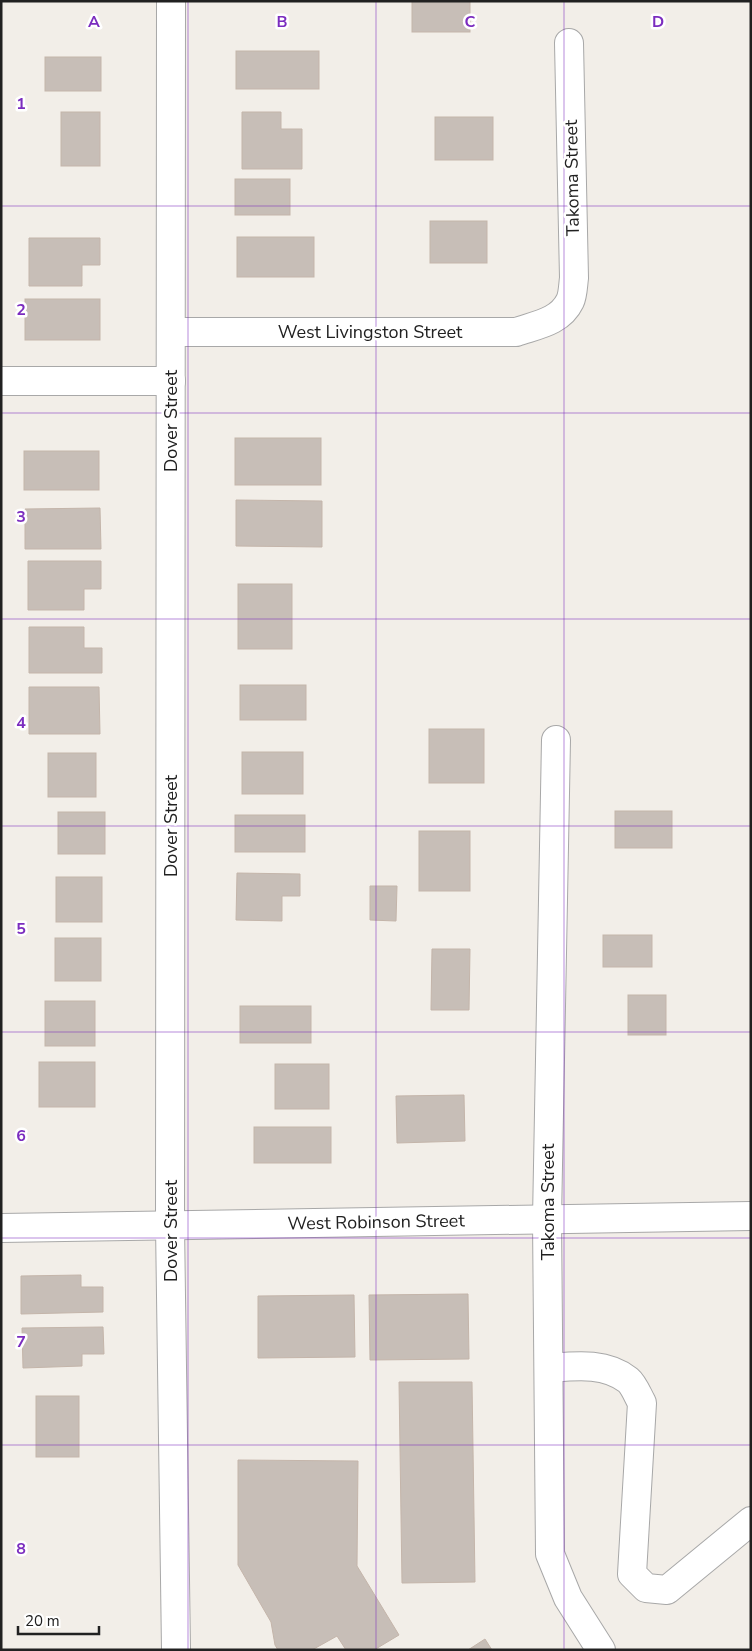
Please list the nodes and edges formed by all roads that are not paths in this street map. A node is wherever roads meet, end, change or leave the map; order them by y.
1 (171, 1) edge
2 (569, 43) dead end
3 (563, 311) joint
4 (172, 332) junction
5 (1, 381) edge
6 (171, 381) junction
7 (556, 740) dead end
8 (751, 1216) edge
9 (547, 1219) junction
10 (170, 1225) junction
11 (1, 1228) edge
12 (549, 1368) junction
13 (751, 1521) edge
14 (176, 1650) edge
15 (601, 1650) edge

1 - 4 street, Dover Street
2 - 3 street, Takoma Street
3 - 4 street, West Livingston Street
4 - 6 street, Dover Street
5 - 6 street
6 - 10 street, Dover Street
7 - 9 street, Takoma Street
8 - 9 street, West Robinson Street
9 - 10 street, West Robinson Street
9 - 12 street, Takoma Street
10 - 11 street, West Robinson Street
10 - 14 street, Dover Street
12 - 13 street
12 - 15 street, Takoma Street

